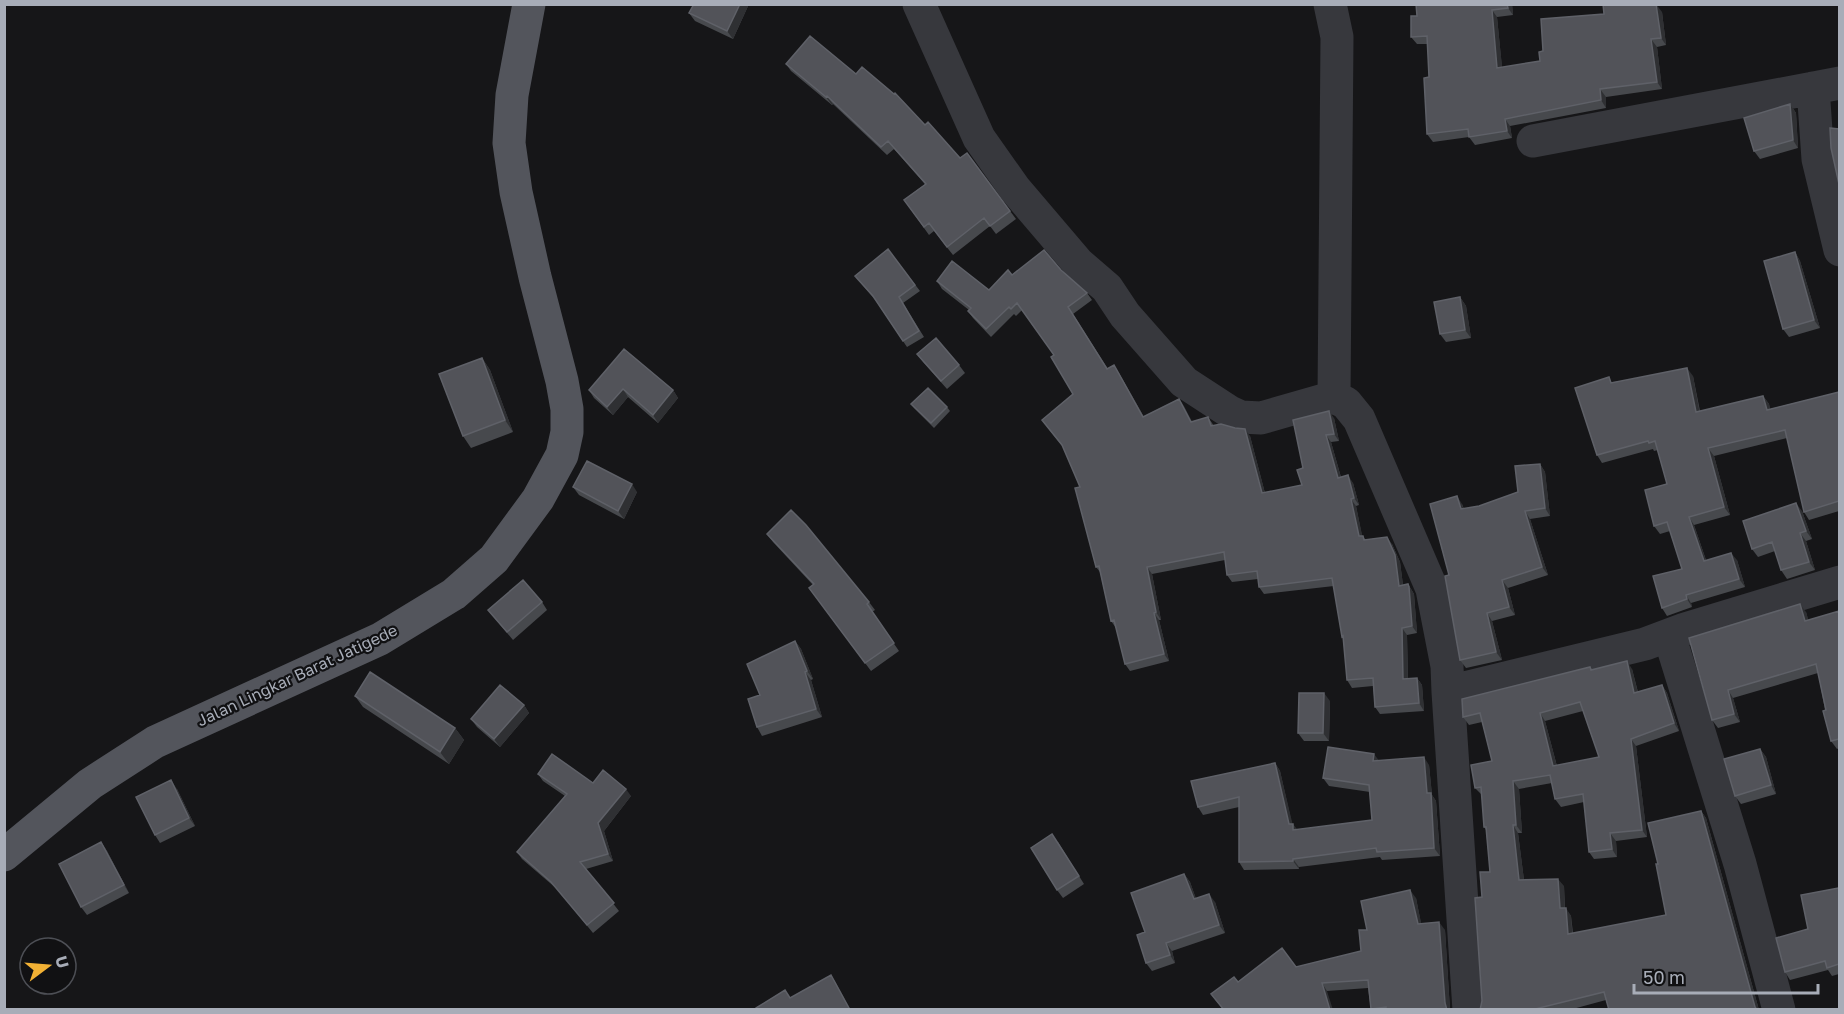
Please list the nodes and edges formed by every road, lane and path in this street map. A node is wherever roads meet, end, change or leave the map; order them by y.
1 (529, 4) edge
2 (919, 4) edge
3 (1330, 4) edge
4 (1826, 86) edge
5 (1533, 141) dead end
6 (1839, 250) edge
7 (1334, 398) junction
8 (1839, 582) edge
9 (1669, 635) junction
10 (1448, 692) junction
11 (4, 855) edge
12 (1469, 1010) edge
13 (1779, 1010) edge

1 - 11 main road, Jalan Lingkar Barat Jatigede
2 - 7 street
3 - 7 street
4 - 5 street
4 - 6 street
7 - 10 street
8 - 9 street
9 - 10 street
9 - 13 street
10 - 12 street

